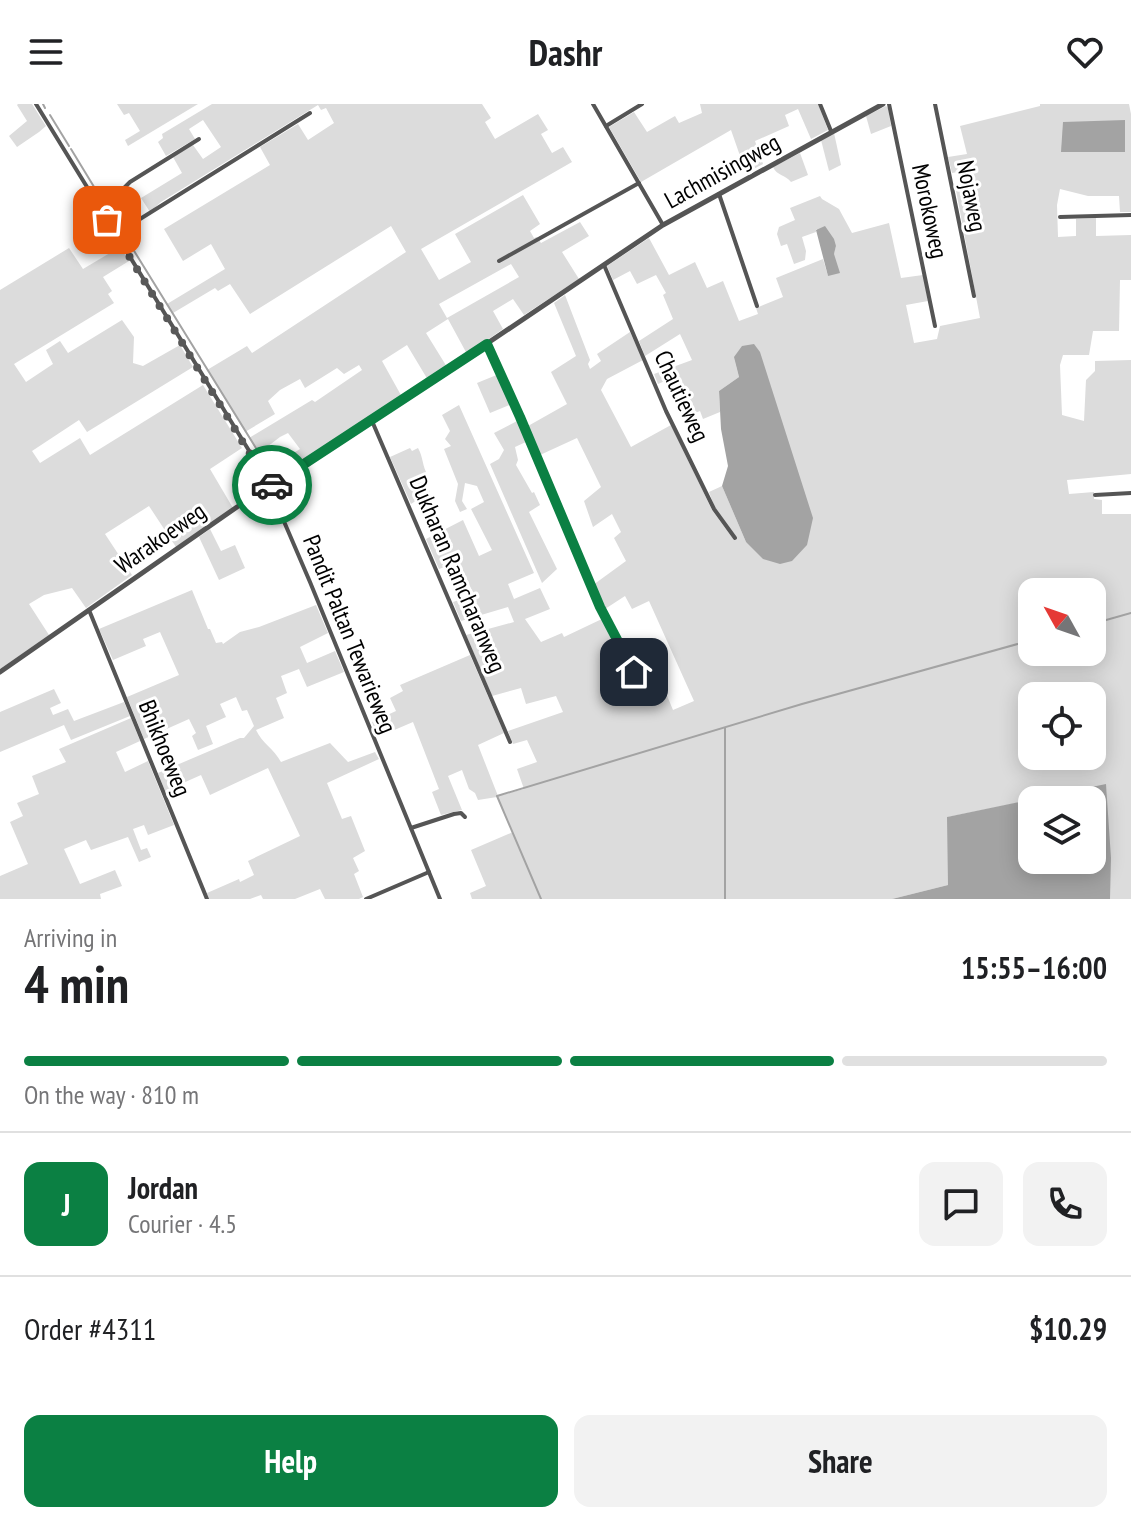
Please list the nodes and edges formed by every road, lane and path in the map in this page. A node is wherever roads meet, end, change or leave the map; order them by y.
1 (36, 104) edge
2 (593, 104) edge
3 (642, 104) edge
4 (820, 104) edge
5 (883, 104) edge
6 (889, 104) edge
7 (935, 104) edge
8 (310, 113) dead end
9 (606, 126) junction
10 (831, 131) junction
11 (199, 139) dead end
12 (639, 183) junction
13 (719, 194) junction
14 (99, 207) junction
15 (1131, 215) edge
16 (1060, 217) dead end
17 (663, 225) junction
18 (116, 234) junction
19 (499, 261) dead end
20 (604, 265) junction
21 (974, 296) dead end
22 (757, 306) dead end
23 (935, 326) dead end
24 (487, 344) junction
25 (372, 421) junction
26 (269, 485) junction
27 (1131, 493) edge
28 (1095, 495) dead end
29 (735, 538) dead end
30 (89, 610) junction
31 (655, 664) dead end
32 (0, 672) edge
33 (510, 742) dead end
34 (465, 817) dead end
35 (411, 828) junction
36 (429, 872) junction
37 (207, 899) edge
38 (366, 899) edge
39 (440, 899) edge

1 - 14 street, Pandit Paltan Tewarieweg
2 - 9 street
3 - 9 street
4 - 10 street
5 - 10 street, Lachmisingweg
6 - 23 street, Morokoweg
7 - 21 street, Nojaweg
8 - 18 street
9 - 12 street
10 - 13 street, Lachmisingweg
11 - 14 street
12 - 17 street
12 - 19 street
13 - 17 street, Lachmisingweg
13 - 22 street
14 - 18 street, Pandit Paltan Tewarieweg
15 - 16 street
17 - 20 street, Warakoeweg
18 - 26 street, Pandit Paltan Tewarieweg
20 - 24 street, Warakoeweg
20 - 29 street, Chautieweg
24 - 25 street, Warakoeweg
24 - 31 street
25 - 26 street, Warakoeweg
25 - 33 street, Dukharan Ramcharanweg
26 - 30 street, Warakoeweg
26 - 35 street, Pandit Paltan Tewarieweg
27 - 28 street
30 - 32 street, Warakoeweg
30 - 37 street, Bhikhoeweg
34 - 35 street
35 - 36 street, Pandit Paltan Tewarieweg
36 - 38 street
36 - 39 street, Pandit Paltan Tewarieweg

